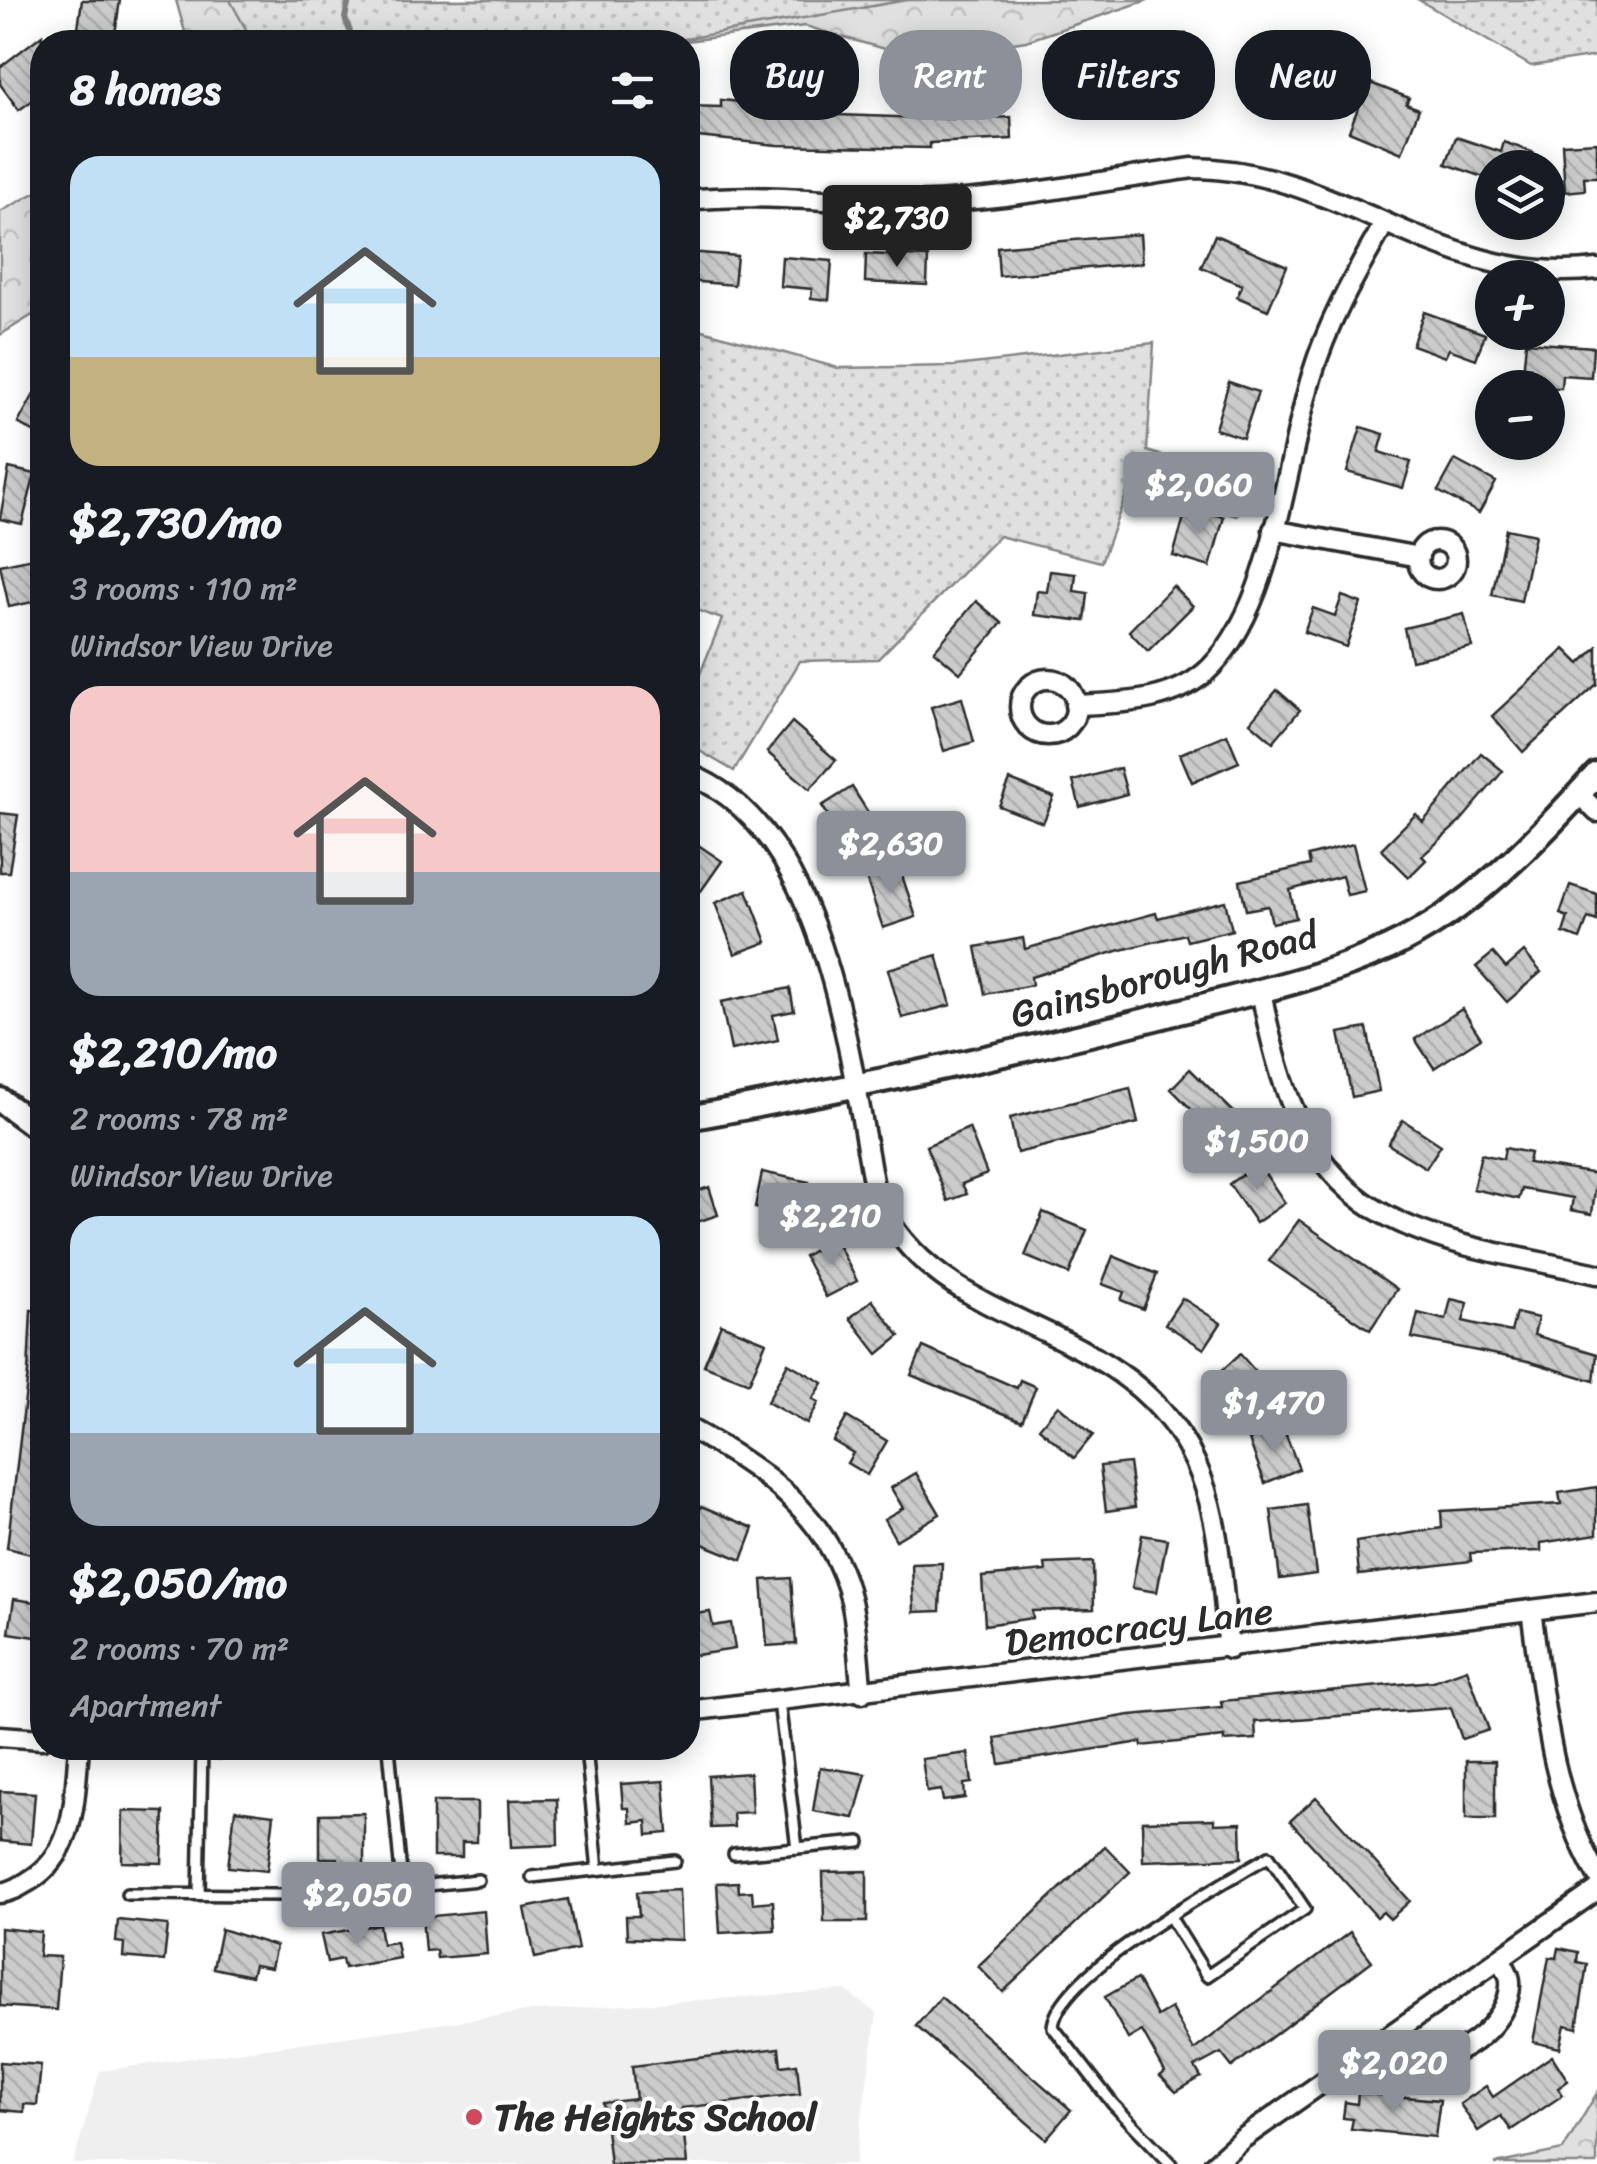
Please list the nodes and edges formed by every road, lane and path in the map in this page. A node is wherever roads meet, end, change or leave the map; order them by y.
1 (700, 199) edge
2 (1384, 224) junction
3 (1597, 270) edge
4 (1273, 530) junction
5 (1419, 557) dead end
6 (1075, 706) dead end
7 (1597, 774) edge
8 (700, 781) edge
9 (1579, 794) junction
10 (1597, 812) edge
11 (1261, 990) junction
12 (855, 1088) junction
13 (0, 1100) edge
14 (700, 1116) edge
15 (30, 1122) edge
16 (1597, 1274) edge
17 (700, 1436) edge
18 (1597, 1602) edge
19 (1531, 1610) junction
20 (1229, 1649) junction
21 (862, 1693) junction
22 (779, 1702) junction
23 (700, 1710) edge
24 (0, 1736) edge
25 (30, 1738) edge
26 (78, 1760) edge
27 (202, 1760) edge
28 (391, 1760) edge
29 (587, 1760) edge
30 (860, 1842) dead end
31 (797, 1848) junction
32 (734, 1854) dead end
33 (675, 1861) dead end
34 (598, 1870) junction
35 (1597, 1875) edge
36 (532, 1878) dead end
37 (478, 1880) dead end
38 (402, 1885) junction
39 (1597, 1890) edge
40 (0, 1893) edge
41 (127, 1894) dead end
42 (199, 1894) junction
43 (284, 1896) dead end
44 (316, 1896) dead end
45 (1170, 1917) junction
46 (1501, 1959) junction
47 (1391, 2035) junction
48 (1170, 2164) edge
49 (1214, 2164) edge

1 - 2 street
2 - 3 street
2 - 4 street
4 - 5 street
4 - 6 street
7 - 9 street, Gainsborough Road
8 - 12 street
9 - 10 street
9 - 11 street, Gainsborough Road
11 - 12 street, Gainsborough Road
11 - 16 street
12 - 14 street, Gainsborough Road
12 - 20 street
13 - 15 street
17 - 21 street
18 - 19 street, Democracy Lane
19 - 20 street, Democracy Lane
19 - 35 street
20 - 21 street, Democracy Lane
21 - 22 street, Democracy Lane
22 - 23 street, Democracy Lane
22 - 31 lane
24 - 25 street
26 - 40 street
27 - 42 lane
28 - 38 lane
29 - 34 lane
30 - 31 lane
31 - 32 lane
33 - 34 lane
34 - 36 lane
37 - 38 lane
38 - 44 lane
39 - 46 street
41 - 42 lane
42 - 43 lane
45 - 45 lane
45 - 48 lane
46 - 47 street
46 - 47 street
47 - 49 street

